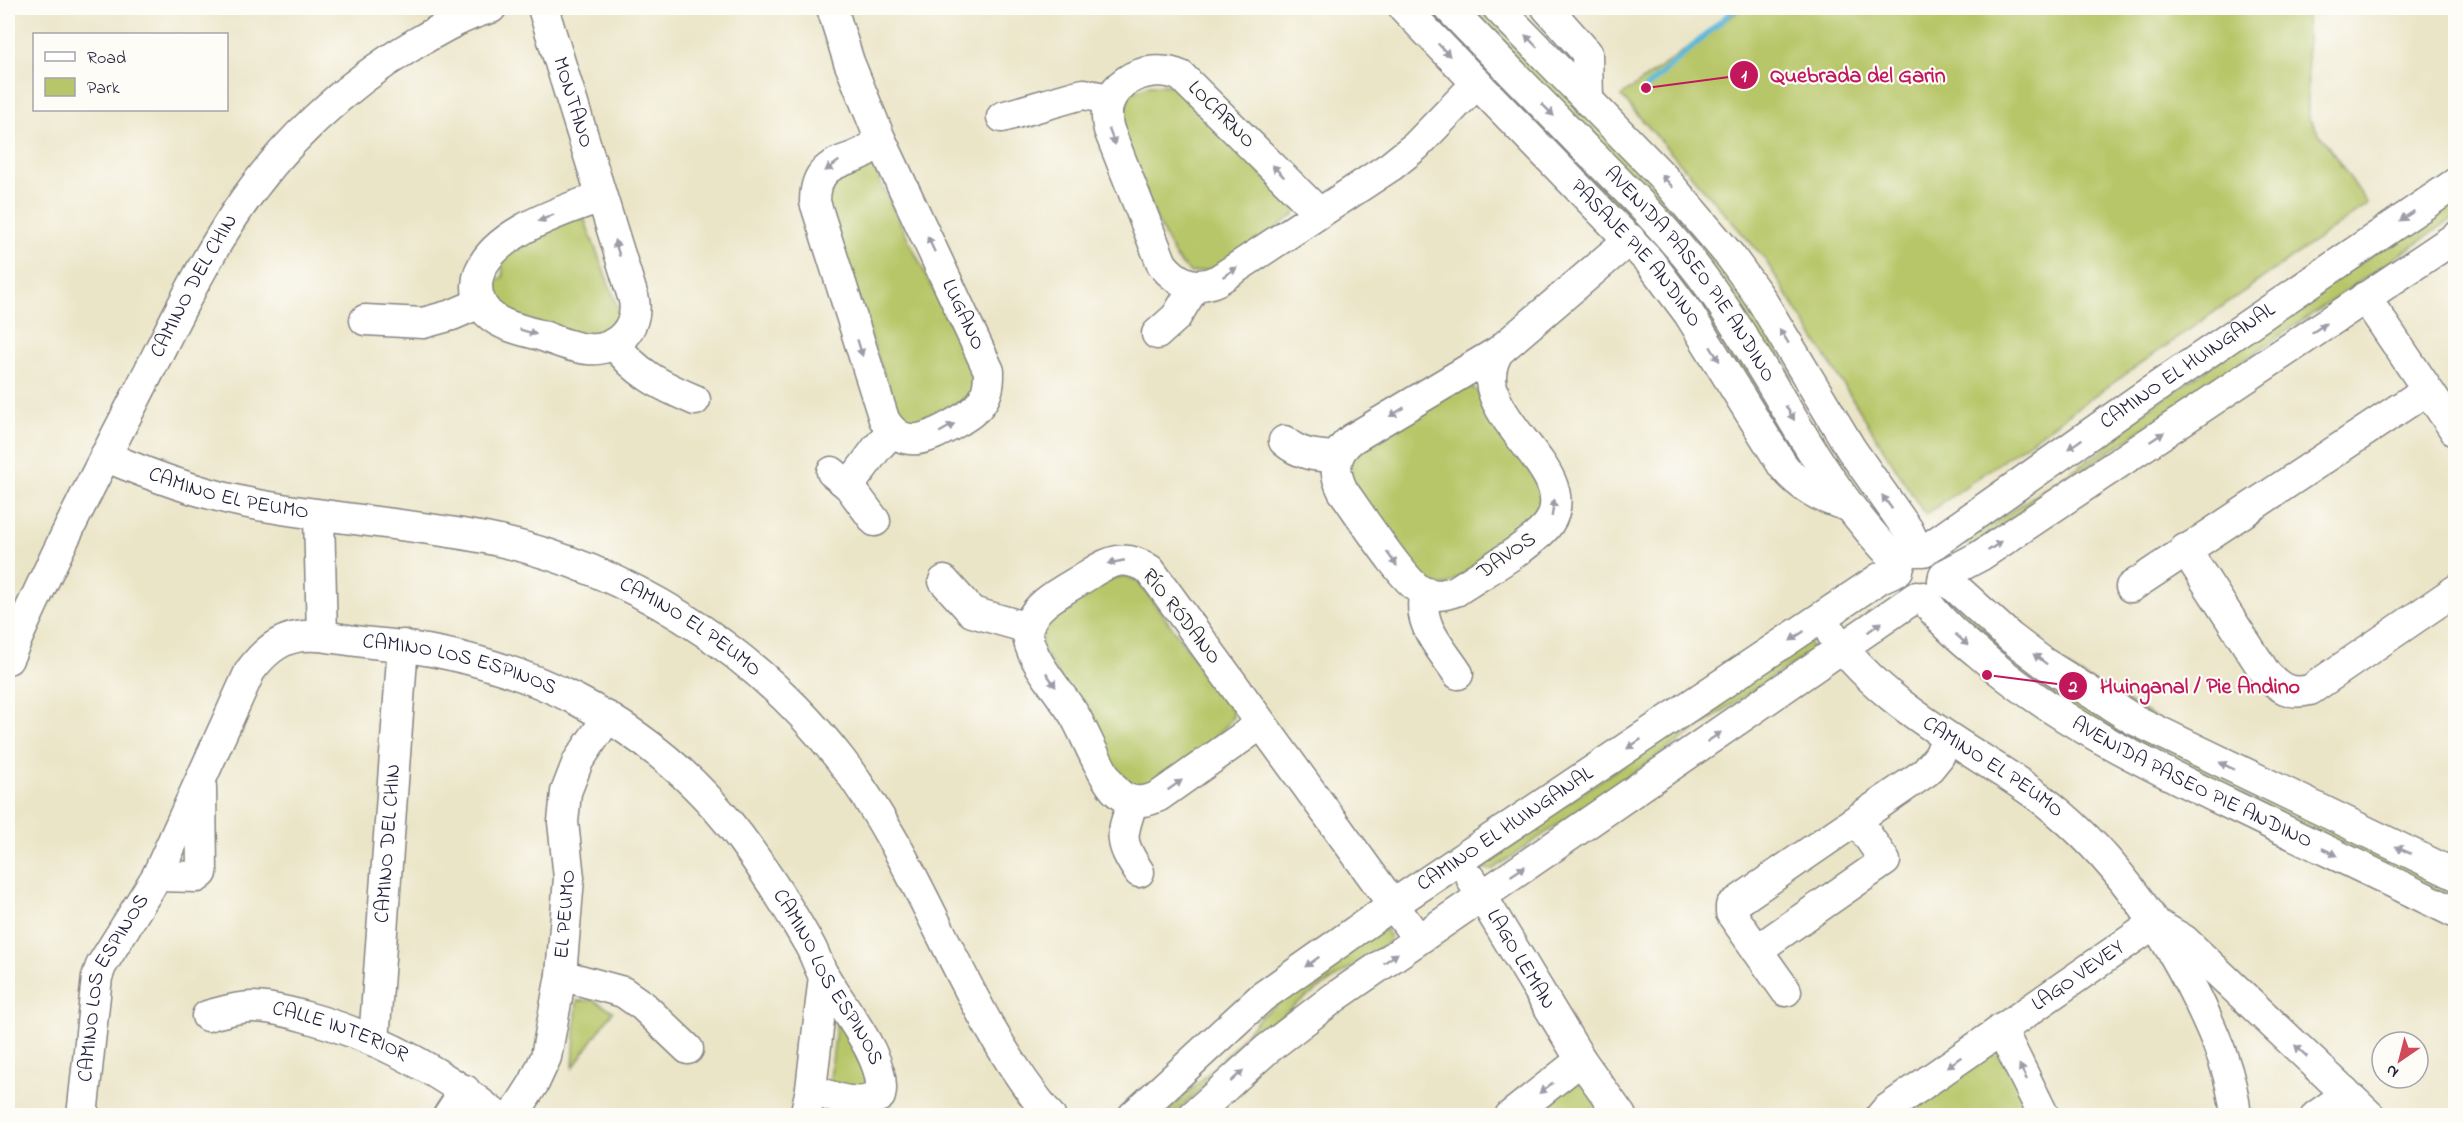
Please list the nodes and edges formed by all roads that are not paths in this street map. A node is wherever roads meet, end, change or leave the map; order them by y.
1 (491, 8) edge
2 (543, 8) edge
3 (832, 8) edge
4 (1404, 8) edge
5 (1449, 8) edge
6 (1498, 8) edge
7 (1547, 8) edge
8 (1477, 83) junction
9 (1109, 99) junction
10 (1588, 101) junction
11 (1002, 117) dead end
12 (879, 136) junction
13 (2456, 183) edge
14 (601, 197) junction
15 (1319, 213) junction
16 (2456, 237) edge
17 (1630, 239) junction
18 (1195, 286) junction
19 (2365, 297) junction
20 (480, 303) junction
21 (365, 320) dead end
22 (1157, 334) dead end
23 (614, 343) junction
24 (1499, 351) junction
25 (1447, 382) junction
26 (2427, 390) junction
27 (1492, 394) junction
28 (694, 400) dead end
29 (893, 431) junction
30 (2456, 432) edge
31 (1284, 441) dead end
32 (105, 456) junction
33 (1337, 458) junction
34 (1848, 506) junction
35 (319, 515) junction
36 (875, 521) dead end
37 (2185, 549) junction
38 (1910, 559) junction
39 (944, 581) dead end
40 (1932, 587) junction
41 (2131, 587) dead end
42 (2456, 590) edge
43 (1425, 593) junction
44 (1825, 617) junction
45 (1028, 628) junction
46 (322, 636) junction
47 (403, 645) junction
48 (1843, 649) junction
49 (8, 659) edge
50 (1458, 674) dead end
51 (608, 717) junction
52 (1261, 724) junction
53 (1947, 738) junction
54 (201, 780) junction
55 (1132, 801) junction
56 (1857, 820) junction
57 (1459, 860) junction
58 (1139, 872) dead end
59 (157, 876) junction
60 (2456, 876) edge
61 (1482, 895) junction
62 (1394, 904) junction
63 (2456, 913) edge
64 (2155, 923) junction
65 (1418, 939) junction
66 (1757, 950) junction
67 (561, 975) junction
68 (824, 976) junction
69 (1786, 991) dead end
70 (207, 1016) dead end
71 (2001, 1029) junction
72 (374, 1041) junction
73 (688, 1048) dead end
74 (1581, 1060) junction
75 (465, 1090) junction
76 (2344, 1091) junction
77 (808, 1102) edge
78 (82, 1116) edge
79 (448, 1116) edge
80 (497, 1116) edge
81 (513, 1116) edge
82 (1050, 1116) edge
83 (1133, 1116) edge
84 (1193, 1116) edge
85 (1510, 1116) edge
86 (1621, 1116) edge
87 (1881, 1116) edge
88 (2044, 1116) edge
89 (2236, 1116) edge
90 (2316, 1116) edge
91 (2370, 1116) edge

1 - 32 street, CAMINO DEL CHIN
2 - 14 street, MONTANO
3 - 12 street, LUGANO
4 -> 8 street, PASAJE PIE ANDINO
5 -> 34 street, AVENIDA PASEO PIE ANDINO
10 -> 6 street, AVENIDA PASEO PIE ANDINO
7 - 10 street
8 - 15 street
8 - 17 street, PASAJE PIE ANDINO
9 - 11 street
15 -> 9 street, LOCARNO
9 -> 18 street
38 -> 10 street, AVENIDA PASEO PIE ANDINO
12 -> 29 street
29 -> 12 street, LUGANO
13 -> 38 street, CAMINO EL HUINGANAL
14 -> 20 street
23 -> 14 street, MONTANO
18 -> 15 street
16 - 19 street, CAMINO EL HUINGANAL
17 - 24 street
17 -> 34 street, PASAJE PIE ANDINO
18 - 22 street
19 - 26 street
40 -> 19 street, CAMINO EL HUINGANAL
20 - 21 street
20 -> 23 street
23 - 28 street
24 - 25 street
24 - 27 street
25 - 27 street, DAVOS
25 -> 33 street
26 - 30 street
26 - 37 street
43 -> 27 street, DAVOS
29 - 36 street
31 - 33 street
32 - 35 street, CAMINO EL PEUMO
32 - 49 street, CAMINO DEL CHIN
33 -> 43 street
34 - 38 street, AVENIDA PASEO PIE ANDINO
35 - 46 street
35 - 82 street, CAMINO EL PEUMO
37 - 41 street
37 - 42 street
38 - 40 street
38 - 40 street
38 - 44 street, CAMINO EL HUINGANAL
39 - 45 street
48 -> 40 street, CAMINO EL HUINGANAL
60 -> 40 street, AVENIDA PASEO PIE ANDINO
40 -> 63 street, AVENIDA PASEO PIE ANDINO
43 - 50 street
44 - 48 street, CAMINO EL PEUMO
44 -> 57 street, CAMINO EL HUINGANAL
52 -> 45 street, RÍO RÓDANO
45 -> 55 street
46 - 47 street, CAMINO LOS ESPINOS
46 - 54 street, CAMINO LOS ESPINOS
47 - 51 street, CAMINO LOS ESPINOS
47 - 72 street, CAMINO DEL CHIN
48 - 53 street, CAMINO EL PEUMO
61 -> 48 street, CAMINO EL HUINGANAL
51 - 67 street, EL PEUMO
51 - 68 street, CAMINO LOS ESPINOS
55 -> 52 street
52 - 62 street, RÍO RÓDANO
53 - 56 street
53 - 64 street, CAMINO EL PEUMO
54 - 59 street, CAMINO LOS ESPINOS
54 - 59 street
55 - 58 street
56 - 66 street
56 - 66 street
57 - 61 street, LAGO LEMAN
57 - 62 street, CAMINO EL HUINGANAL
59 - 78 street, CAMINO LOS ESPINOS
61 - 65 street, CAMINO EL HUINGANAL
61 - 74 street, LAGO LEMAN
62 - 65 street, RÍO RÓDANO
62 -> 83 street, CAMINO EL HUINGANAL
64 - 71 street, LAGO VEVEY
76 -> 64 street, CAMINO EL PEUMO
64 - 89 street, CAMINO EL PEUMO
84 -> 65 street, CAMINO EL HUINGANAL
66 - 69 street
67 - 73 street
67 - 81 street, EL PEUMO
68 - 77 street
68 - 77 street, CAMINO LOS ESPINOS
70 - 72 street, CALLE INTERIOR
71 -> 87 street, LAGO VEVEY
88 -> 71 street
72 - 75 street, CALLE INTERIOR
74 -> 85 street
74 - 86 street, LAGO LEMAN
75 - 79 street
75 - 80 street, CALLE INTERIOR
76 - 90 street
76 - 91 street, CAMINO EL PEUMO

